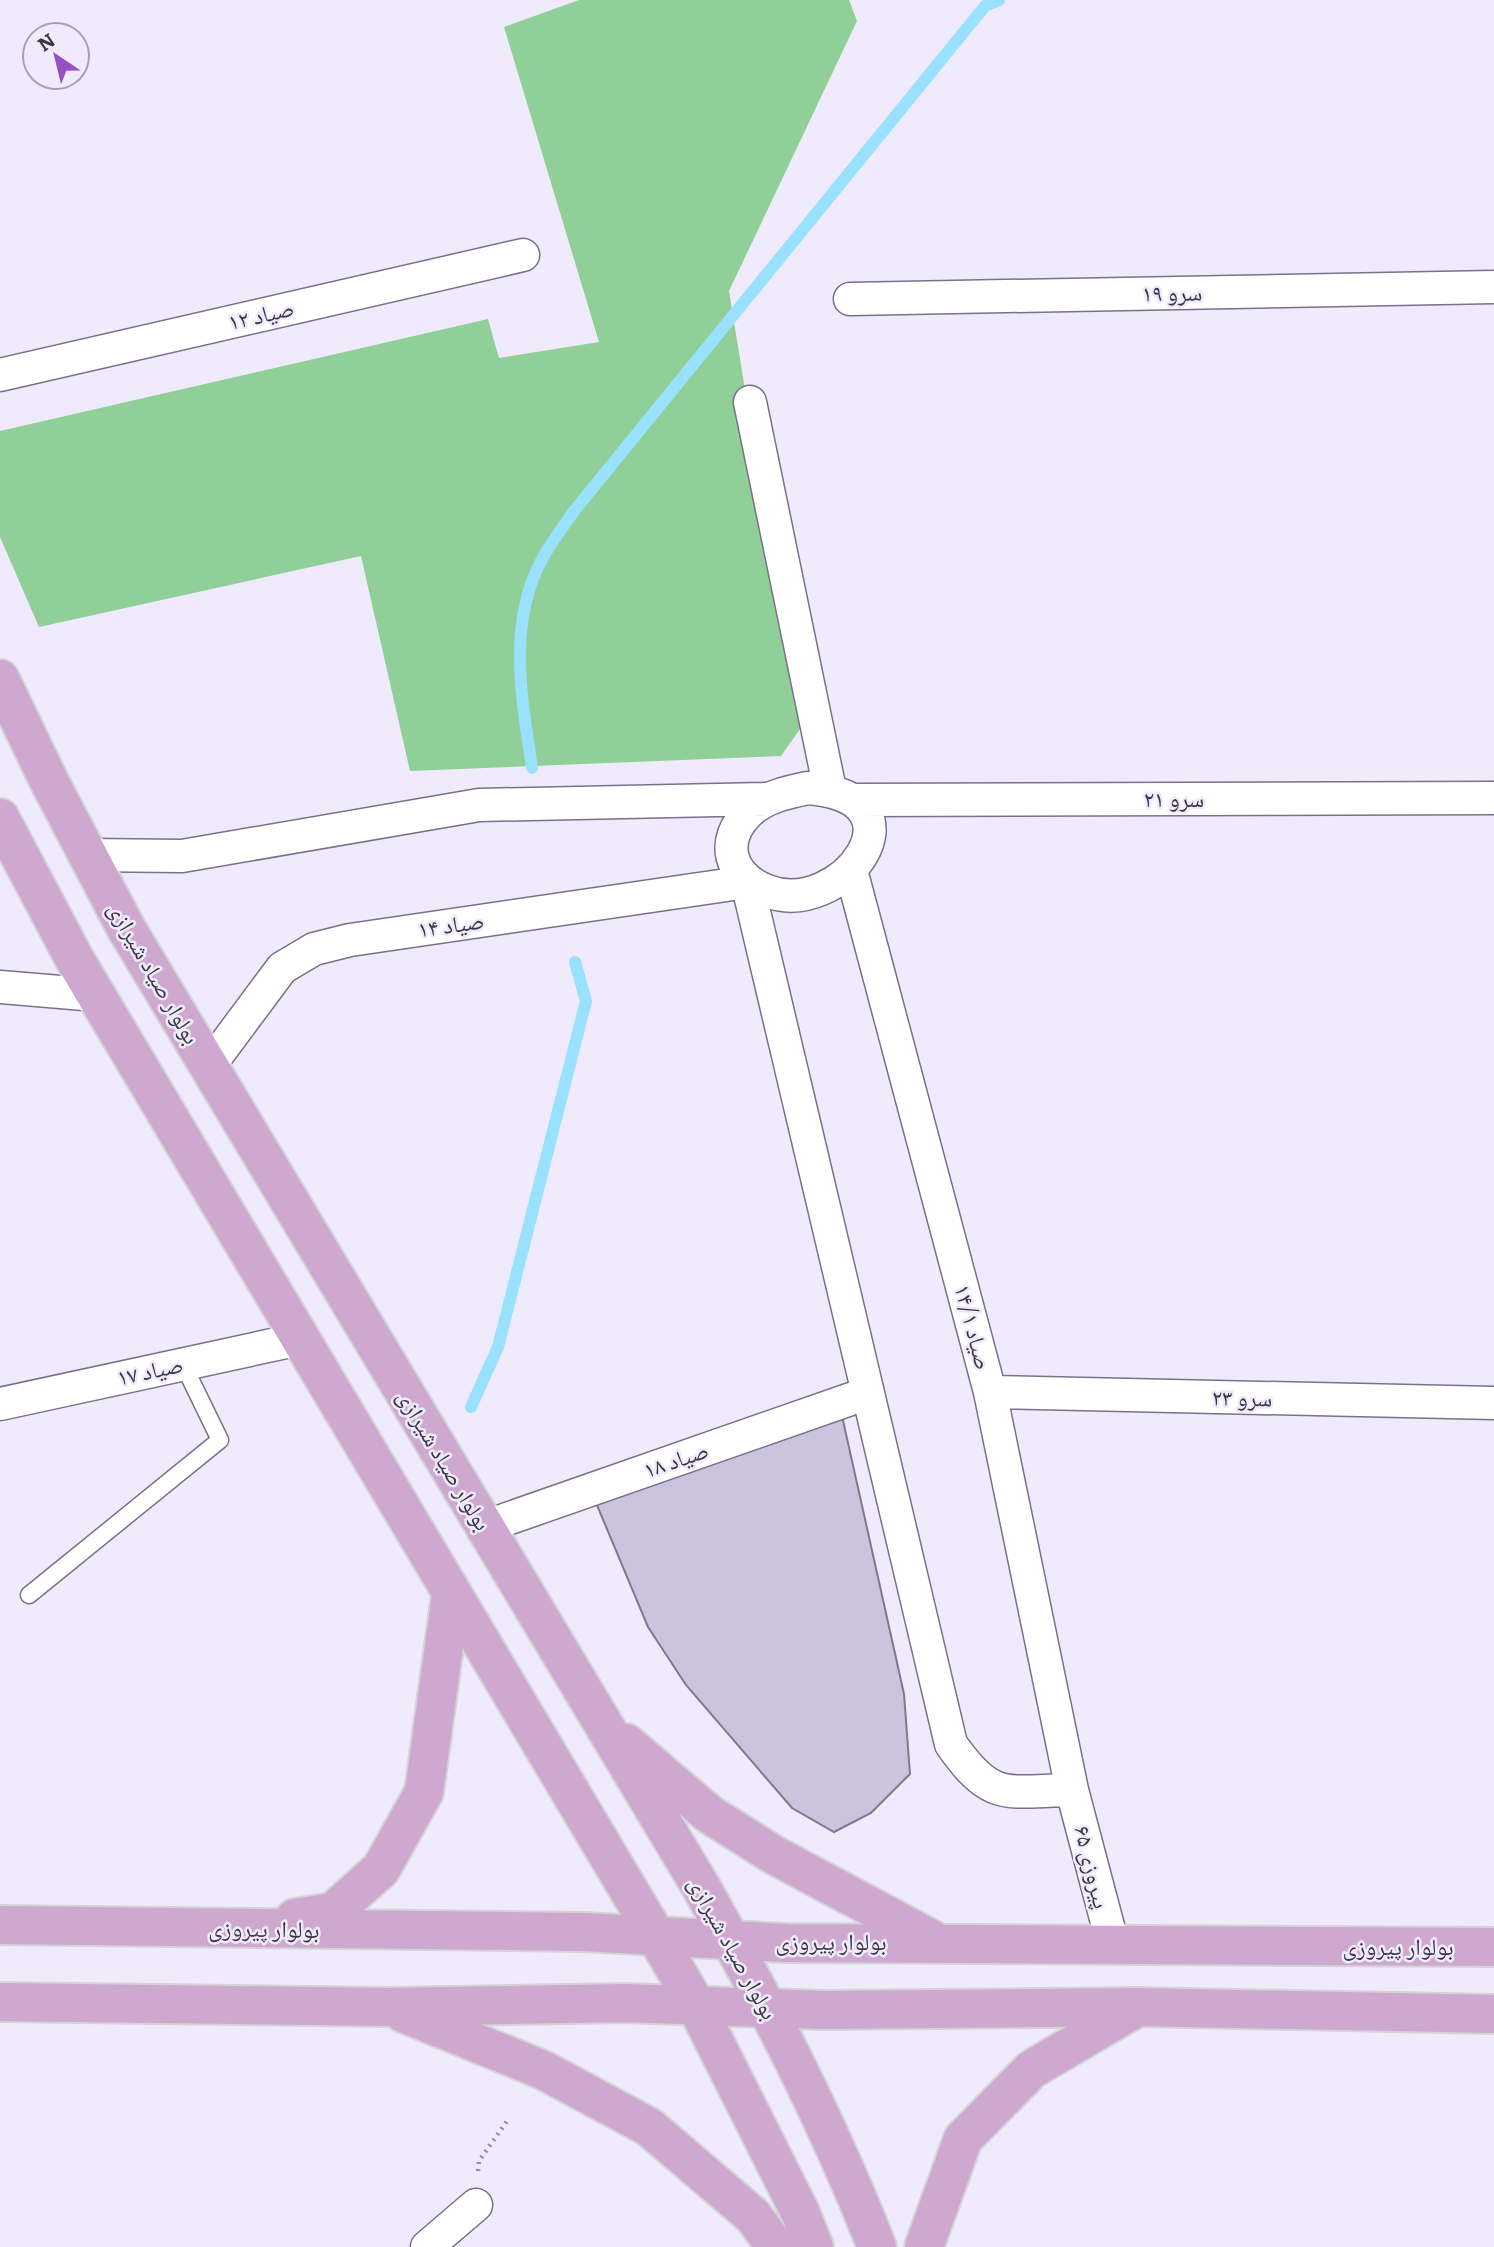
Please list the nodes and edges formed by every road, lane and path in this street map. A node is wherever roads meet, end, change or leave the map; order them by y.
1 (523, 255) dead end
2 (1494, 286) edge
3 (850, 299) dead end
4 (0, 375) edge
5 (750, 402) dead end
6 (0, 679) edge
7 (842, 795) junction
8 (1494, 798) edge
9 (768, 799) junction
10 (0, 818) edge
11 (88, 855) junction
12 (852, 870) junction
13 (747, 882) junction
14 (0, 987) edge
15 (96, 995) junction
16 (209, 1066) junction
17 (300, 1339) junction
18 (183, 1364) junction
19 (990, 1392) junction
20 (868, 1393) junction
21 (1494, 1403) edge
22 (0, 1404) edge
23 (484, 1527) junction
24 (29, 1595) dead end
25 (451, 1595) junction
26 (600, 1722) junction
27 (1072, 1790) junction
28 (0, 1925) edge
29 (228, 1928) junction
30 (656, 1936) junction
31 (730, 1940) junction
32 (938, 1943) junction
33 (1112, 1945) junction
34 (1494, 1947) edge
35 (0, 2001) edge
36 (696, 2005) junction
37 (388, 2007) junction
38 (1137, 2007) junction
39 (769, 2008) junction
40 (1494, 2014) edge
41 (507, 2121) dead end
42 (476, 2205) joint
43 (427, 2247) edge
44 (776, 2247) edge
45 (814, 2247) edge
46 (877, 2247) edge
47 (924, 2247) edge

1 - 4 street, صیاد ۱۲
2 - 3 street, سرو ۱۹
5 - 7 street
6 - 11 main road, بولوار صیاد شیرازی
7 - 8 street, سرو ۲۱
7 - 9 street
7 - 12 street
9 - 11 street
9 - 13 street
10 - 15 main road
11 - 16 main road, بولوار صیاد شیرازی
12 - 13 street
12 - 19 street, صیاد ۱۴/۱
13 - 16 street, صیاد ۱۴
13 - 20 street
14 - 15 street
15 - 17 main road
16 - 23 main road, بولوار صیاد شیرازی
17 - 18 street, صیاد ۱۷
17 - 25 main road
18 - 22 street, صیاد ۱۷
18 - 24 lane
19 - 21 street, سرو ۲۳
19 - 27 street, صیاد ۱۴/۱
20 - 23 street, صیاد ۱۸
20 - 27 street
23 - 26 main road, بولوار صیاد شیرازی
25 - 29 main road
25 - 30 main road
26 - 31 main road, بولوار صیاد شیرازی
26 - 32 main road
27 - 33 street, پیروزی ۶۵
28 - 29 main road, بولوار پیروزی
29 - 30 main road, بولوار پیروزی
30 - 31 main road, بولوار پیروزی
30 - 36 main road
31 - 32 main road, بولوار پیروزی
31 - 39 main road, بولوار صیاد شیرازی
32 - 33 main road, بولوار پیروزی
33 - 34 main road, بولوار پیروزی
35 - 37 main road
36 - 37 main road
36 - 39 main road
36 - 45 main road
37 - 44 main road
38 - 39 main road
38 - 40 main road
38 - 47 main road
39 - 46 main road, بولوار صیاد شیرازی
41 - 42 path
42 - 43 street

